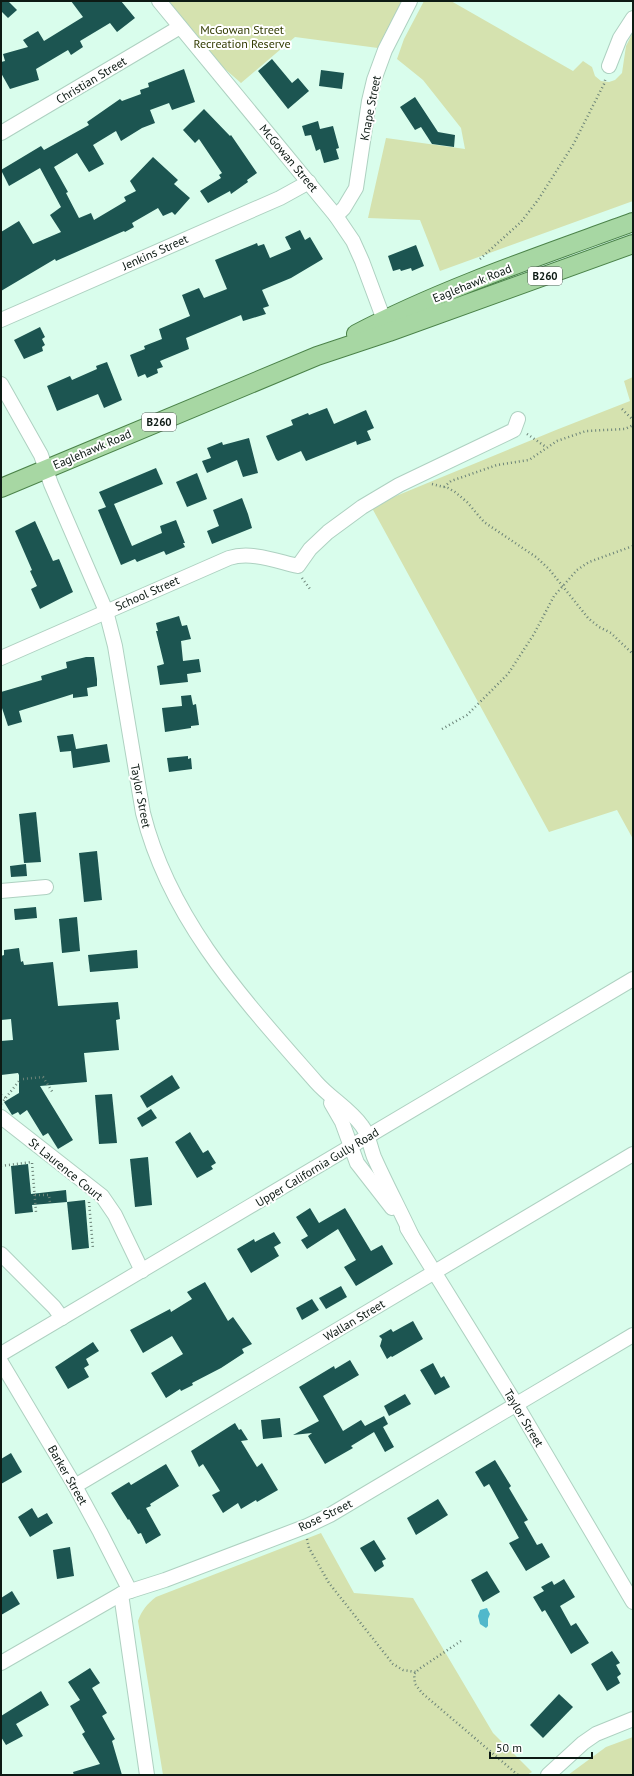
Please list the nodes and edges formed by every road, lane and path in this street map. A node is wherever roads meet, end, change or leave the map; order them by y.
1 (159, 1) edge
2 (410, 1) edge
3 (633, 18) edge
4 (180, 27) junction
5 (609, 66) joint
6 (1, 134) edge
7 (309, 182) junction
8 (336, 216) junction
9 (633, 222) edge
10 (633, 244) edge
11 (480, 259) dead end
12 (1, 320) edge
13 (386, 326) junction
14 (1, 384) edge
15 (622, 409) dead end
16 (633, 420) edge
17 (516, 425) joint
18 (633, 425) edge
19 (546, 447) junction
20 (46, 469) junction
21 (431, 484) dead end
22 (444, 487) junction
23 (1, 488) edge
24 (633, 546) edge
25 (562, 586) junction
26 (106, 611) junction
27 (633, 654) edge
28 (1, 658) edge
29 (442, 729) dead end
30 (46, 887) dead end
31 (1, 891) edge
32 (633, 979) edge
33 (23, 1079) dead end
34 (19, 1081) dead end
35 (318, 1084) junction
36 (52, 1093) dead end
37 (1, 1095) edge
38 (6, 1098) junction
39 (1, 1105) edge
40 (1, 1117) edge
41 (368, 1137) junction
42 (351, 1147) junction
43 (633, 1154) edge
44 (31, 1156) dead end
45 (32, 1163) junction
46 (1, 1166) edge
47 (92, 1187) junction
48 (35, 1195) junction
49 (50, 1203) dead end
50 (36, 1212) dead end
51 (412, 1236) junction
52 (93, 1249) dead end
53 (1, 1254) edge
54 (142, 1271) junction
55 (435, 1272) junction
56 (62, 1318) junction
57 (633, 1335) edge
58 (1, 1354) edge
59 (1, 1362) edge
60 (516, 1404) junction
61 (75, 1486) junction
62 (306, 1526) junction
63 (125, 1592) junction
64 (633, 1602) edge
65 (461, 1642) dead end
66 (2, 1662) edge
67 (416, 1672) junction
68 (633, 1719) edge
69 (147, 1775) edge
70 (518, 1775) edge
71 (548, 1775) edge

1 - 4 street, McGowan Street
2 - 8 street, Knape Street
3 - 5 street
4 - 6 street, Christian Street
4 - 7 street, McGowan Street
5 - 11 path
7 - 8 street, McGowan Street
7 - 12 street, Jenkins Street
8 - 13 street, McGowan Street
9 - 13 main road, Eaglehawk Road / B260
10 - 13 main road, Eaglehawk Road / B260
13 - 20 main road, Eaglehawk Road / B260
14 - 20 street, Taylor Street
15 - 16 path
17 - 19 path
17 - 26 street, School Street
18 - 19 path
19 - 22 path
20 - 23 main road, Eaglehawk Road / B260
20 - 26 street, Taylor Street
21 - 22 path
22 - 25 path
24 - 25 path
25 - 27 path
25 - 29 path
26 - 28 street, School Street
26 - 35 street, Taylor Street
30 - 31 street
32 - 41 street, Upper California Gully Road
33 - 36 path
34 - 38 path
35 - 41 street, Taylor Street
35 - 42 street, Taylor Street
37 - 38 path
38 - 39 path
40 - 47 street, St Laurence Court
41 - 42 street, Upper California Gully Road
41 - 51 street, Taylor Street
42 - 51 street, Taylor Street
42 - 54 street, Upper California Gully Road
43 - 55 street, Wallan Street
44 - 45 path
45 - 46 path
45 - 48 path
47 - 52 path
47 - 54 street, St Laurence Court
48 - 49 path
48 - 50 path
51 - 55 street, Taylor Street
53 - 56 street
54 - 56 street, Upper California Gully Road
55 - 60 street, Taylor Street
55 - 61 street, Wallan Street
56 - 58 street, Upper California Gully Road
57 - 60 street, Rose Street
59 - 61 street, Barker Street
60 - 62 street, Rose Street
60 - 64 street, Taylor Street
61 - 63 street, Barker Street
62 - 63 street, Rose Street
62 - 67 path
63 - 66 street, Rose Street
63 - 69 street, Barker Street
65 - 67 path
67 - 70 path
68 - 71 street

